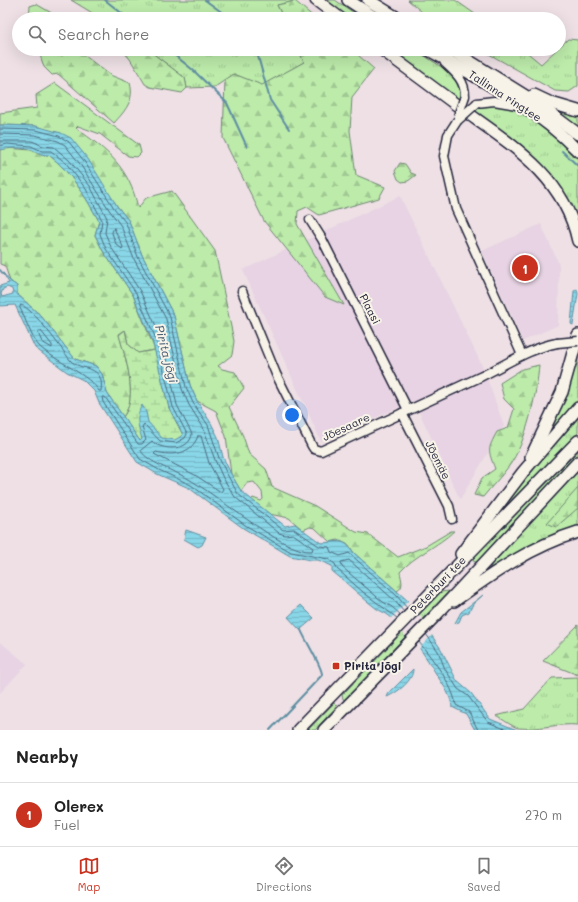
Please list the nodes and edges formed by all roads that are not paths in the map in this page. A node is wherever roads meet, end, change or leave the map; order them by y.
1 (316, 0) edge
2 (348, 0) edge
3 (368, 0) edge
4 (332, 12) edge
5 (366, 12) edge
6 (388, 12) edge
7 (391, 56) edge
8 (437, 56) edge
9 (439, 56) edge
10 (462, 56) edge
11 (492, 74) junction
12 (524, 106) junction
13 (578, 111) edge
14 (457, 121) junction
15 (578, 134) edge
16 (578, 151) edge
17 (310, 220) dead end
18 (578, 241) edge
19 (242, 291) dead end
20 (578, 335) edge
21 (578, 341) edge
22 (522, 355) junction
23 (578, 408) edge
24 (405, 411) junction
25 (578, 441) edge
26 (578, 462) edge
27 (523, 472) junction
28 (452, 519) dead end
29 (578, 532) edge
30 (446, 576) junction
31 (436, 614) junction
32 (298, 730) edge
33 (324, 730) edge

1 - 4 highway
2 - 5 highway
3 - 6 highway
7 - 18 highway
8 - 14 street, bridge
9 - 12 highway, Tallinna ringtee
10 - 11 highway
11 - 13 highway
11 - 15 highway, Tallinna ringtee
12 - 14 street, bridge
12 - 16 highway, Tallinna ringtee
14 - 22 street
17 - 24 street, Plaasi
19 - 24 street, Jõesaare
20 - 27 highway
21 - 22 street, Jõesaare, bridge
22 - 24 street, Jõesaare
23 - 27 highway
24 - 28 street, Jõemäe
25 - 30 highway, Peterburi tee
26 - 31 highway, Peterburi tee
27 - 30 highway
29 - 31 highway
30 - 32 highway, Peterburi tee
31 - 33 highway, Peterburi tee

